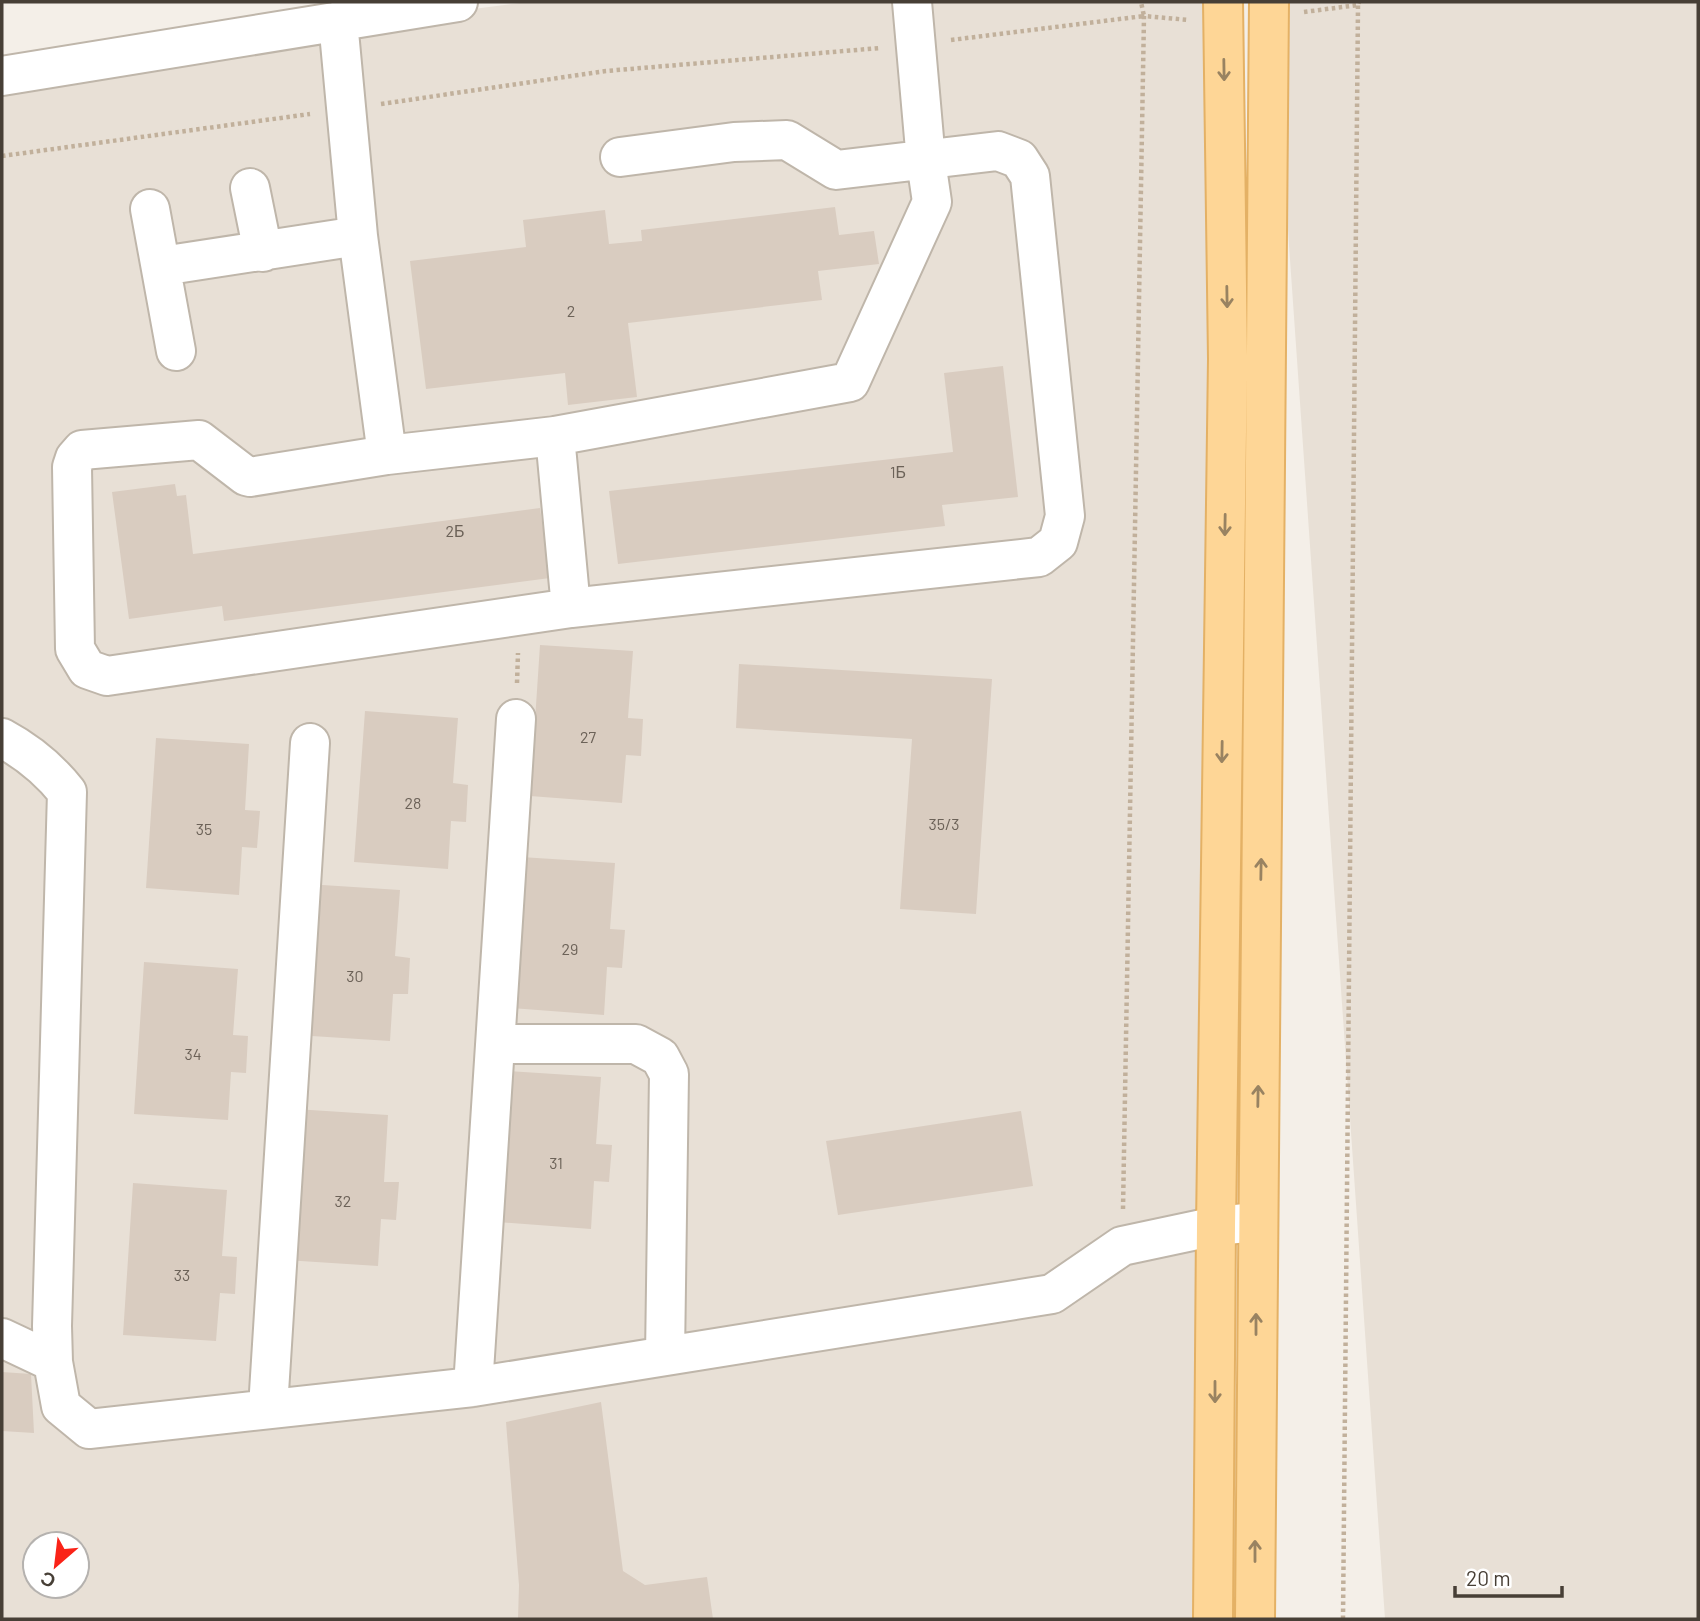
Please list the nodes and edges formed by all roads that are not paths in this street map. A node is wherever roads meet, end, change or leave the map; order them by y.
1 (458, 2) edge
2 (912, 2) edge
3 (1286, 7) edge
4 (1208, 11) edge
5 (338, 21) junction
6 (2, 76) edge
7 (620, 157) dead end
8 (926, 161) junction
9 (250, 188) dead end
10 (150, 209) dead end
11 (358, 236) junction
12 (263, 252) junction
13 (162, 266) junction
14 (176, 351) dead end
15 (555, 436) junction
16 (387, 456) junction
17 (572, 608) junction
18 (516, 719) road end
19 (2, 738) edge
20 (310, 743) dead end
21 (495, 1044) junction
22 (1256, 1222) junction
23 (1216, 1226) junction
24 (2, 1338) edge
25 (665, 1356) junction
26 (53, 1362) junction
27 (472, 1387) junction
28 (268, 1408) junction
29 (1213, 1619) edge
30 (1255, 1619) edge

1 - 5 street
2 - 8 street
22 -> 3 main road
4 -> 23 main road
5 - 6 street
5 - 11 street
7 - 8 street
8 - 15 street
8 - 17 street
9 - 12 street
10 - 13 street
11 - 12 street
11 - 16 street
12 - 13 street
13 - 14 street
15 - 16 street
15 - 17 street
16 - 17 street
18 - 21 street
19 - 26 street
20 - 28 street
21 - 25 street
21 - 27 street
22 - 23 street
30 -> 22 main road
23 - 25 street
23 -> 29 main road
24 - 26 street
25 - 27 street
26 - 28 street
27 - 28 street

